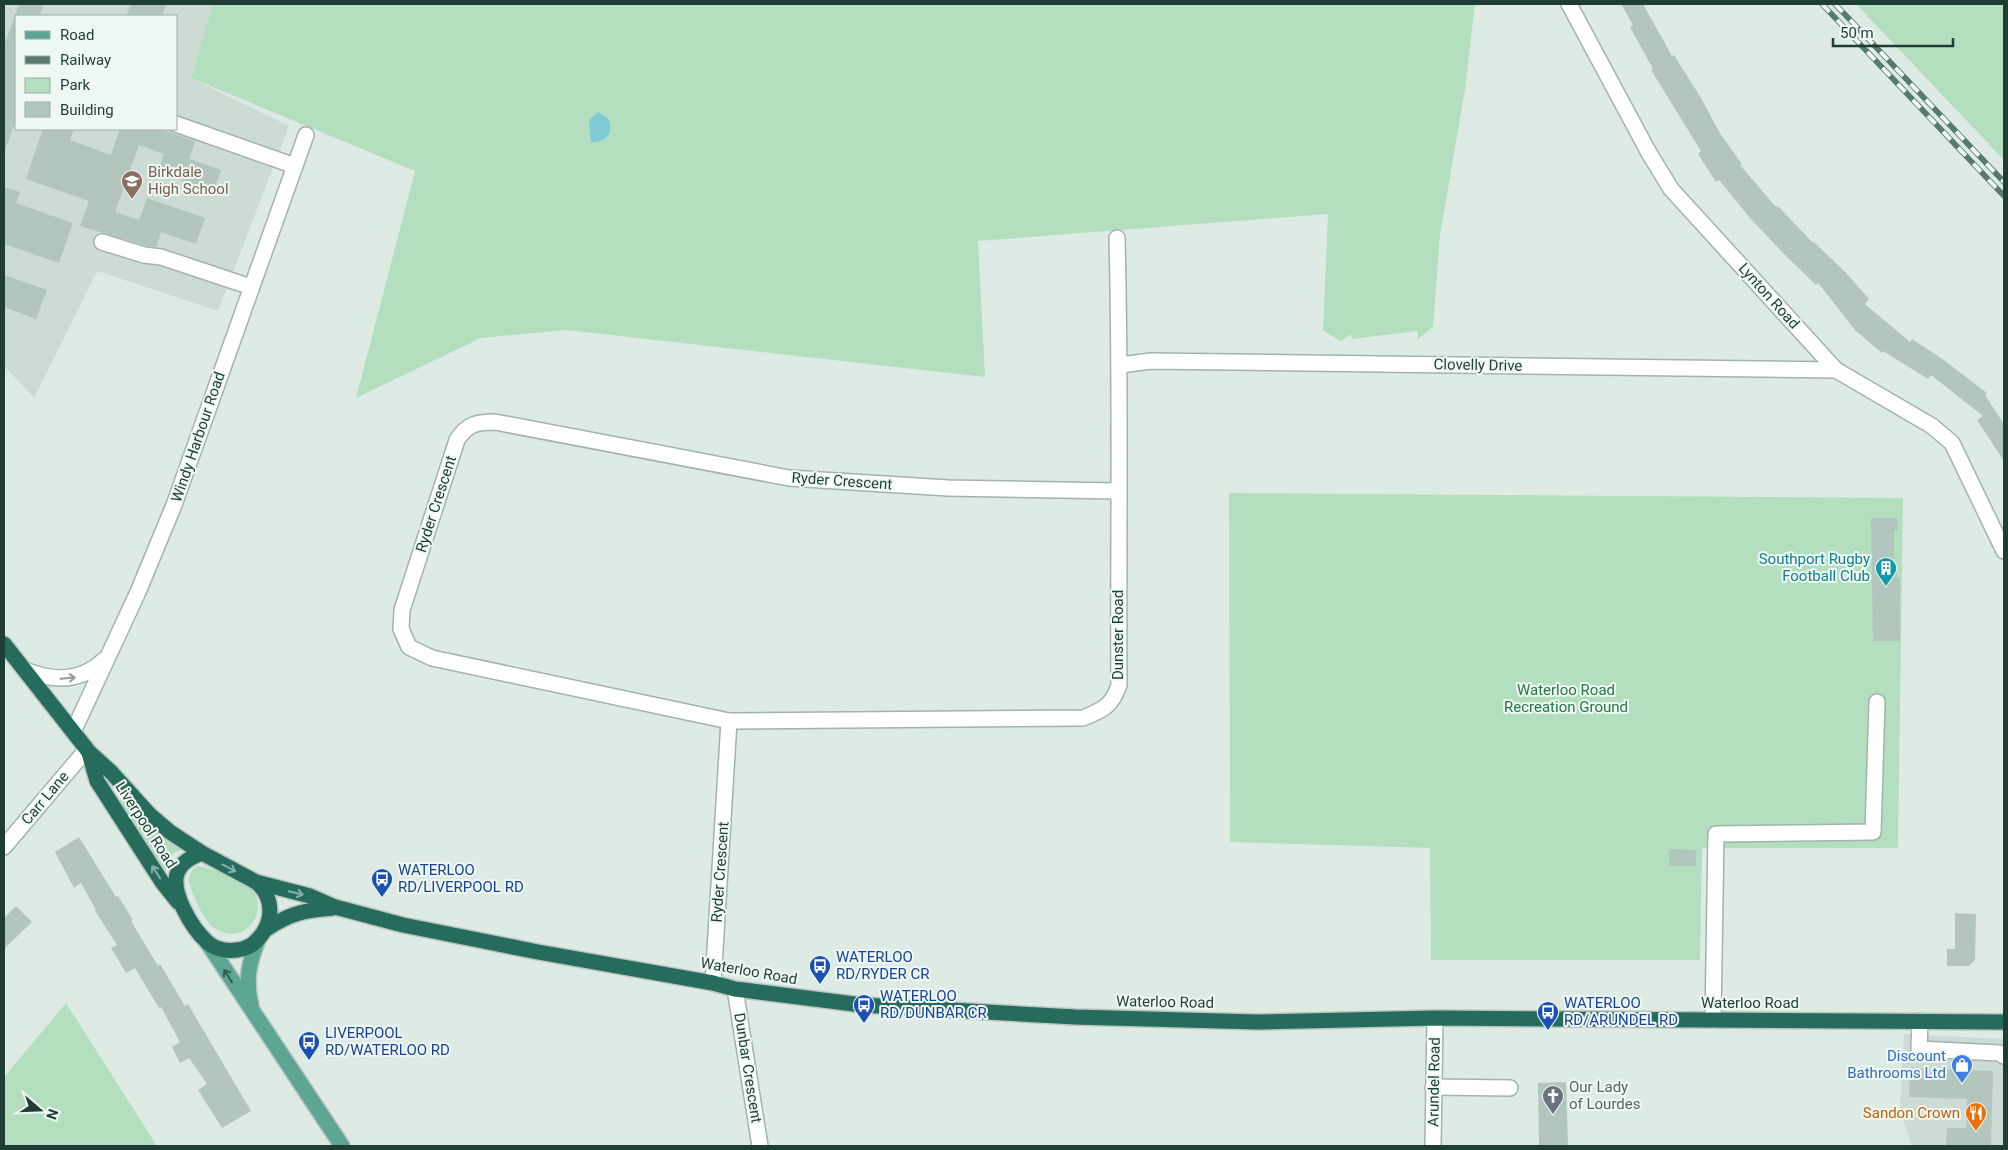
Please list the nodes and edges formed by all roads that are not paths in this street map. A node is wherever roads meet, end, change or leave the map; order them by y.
1 (1569, 4) edge
2 (178, 125) edge
3 (306, 135) dead end
4 (295, 166) junction
5 (1118, 238) dead end
6 (102, 242) dead end
7 (251, 287) junction
8 (1120, 365) junction
9 (1836, 370) junction
10 (1118, 491) junction
11 (2004, 551) edge
12 (4, 644) edge
13 (106, 659) junction
14 (25, 670) junction
15 (1878, 702) dead end
16 (728, 721) junction
17 (73, 732) junction
18 (88, 750) junction
19 (4, 847) edge
20 (202, 853) junction
21 (256, 882) junction
22 (335, 908) junction
23 (184, 911) junction
24 (268, 928) junction
25 (258, 940) junction
26 (207, 942) junction
27 (713, 982) junction
28 (735, 989) junction
29 (252, 1008) junction
30 (1435, 1018) junction
31 (1713, 1020) junction
32 (1920, 1021) junction
33 (2004, 1022) edge
34 (2004, 1056) edge
35 (1433, 1087) junction
36 (1510, 1088) dead end
37 (342, 1146) edge
38 (760, 1146) edge
39 (1433, 1146) edge

1 - 9 street, Lynton Road
2 - 4 street
3 - 4 street, Windy Harbour Road
4 - 7 street, Windy Harbour Road
5 - 8 street, Dunster Road
6 - 7 street
7 - 13 street, Windy Harbour Road
8 - 9 street, Clovelly Drive
8 - 10 street, Dunster Road
9 - 11 street, Lynton Road
10 - 16 street, Dunster Road
10 - 16 street, Ryder Crescent
12 - 14 highway, Liverpool Road
14 -> 13 street
13 - 17 street, Windy Harbour Road
14 - 17 highway, Liverpool Road
15 - 31 street
16 - 27 street, Ryder Crescent
17 - 18 highway, Liverpool Road
18 - 19 street, Carr Lane
18 - 20 highway, Liverpool Road
23 -> 18 highway, Liverpool Road
20 -> 21 highway
20 - 23 highway
21 -> 22 highway, Waterloo Road
21 - 24 highway
22 - 24 highway, Waterloo Road
22 - 27 highway, Waterloo Road
23 - 26 highway
24 - 25 highway
25 - 26 highway
25 - 29 main road
29 -> 26 main road
27 - 28 highway, Waterloo Road
28 - 30 highway, Waterloo Road
28 - 38 street, Dunbar Crescent
29 - 37 main road
30 - 31 highway, Waterloo Road
30 - 35 street, Arundel Road
31 - 32 highway, Waterloo Road
32 - 33 highway, Waterloo Road
32 - 34 street
35 - 36 street
35 - 39 street, Arundel Road

